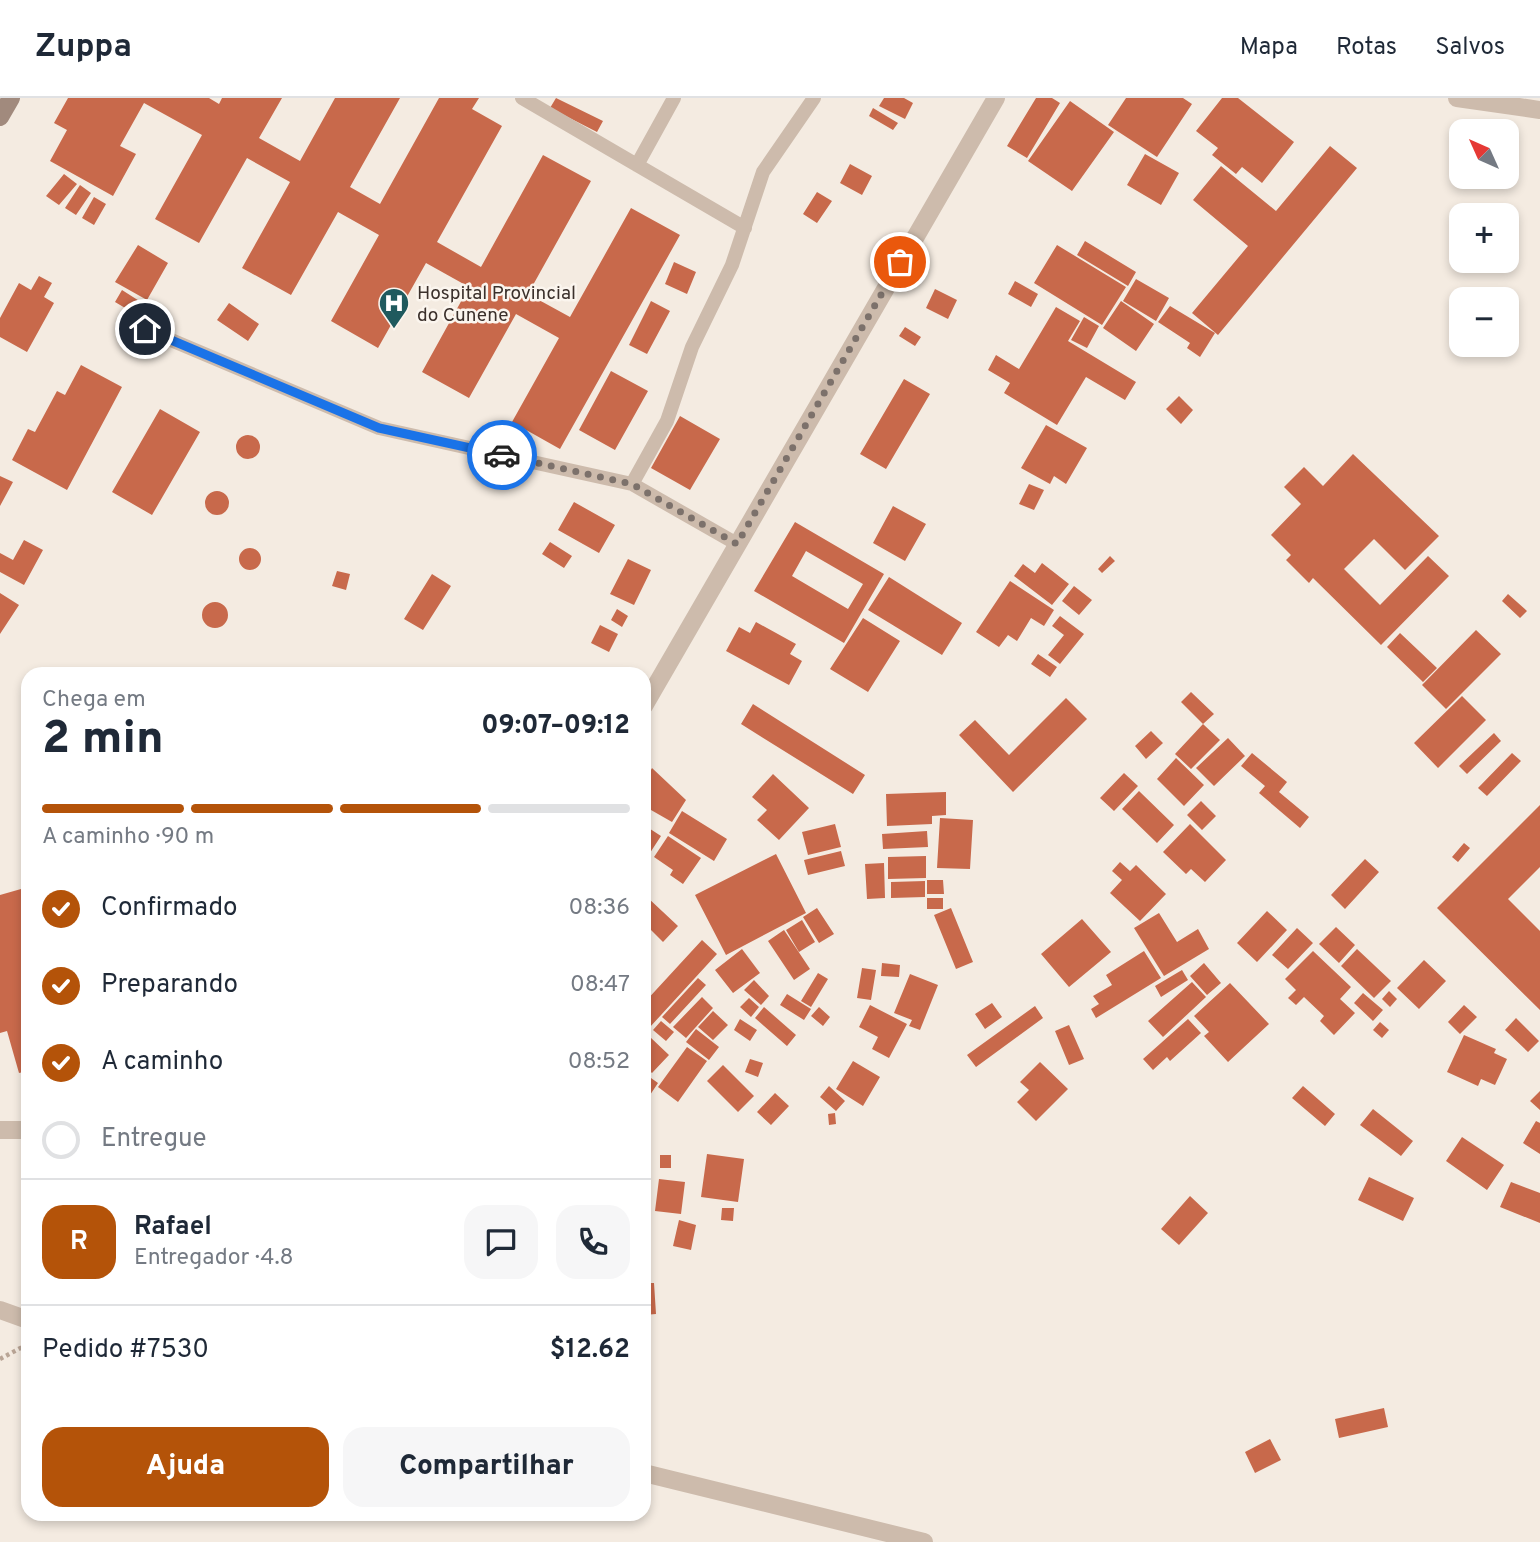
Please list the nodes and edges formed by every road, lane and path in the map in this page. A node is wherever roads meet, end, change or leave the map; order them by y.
1 (11, 98) edge
2 (522, 98) edge
3 (674, 98) edge
4 (814, 98) edge
5 (996, 98) edge
6 (1457, 98) edge
7 (1539, 111) edge
8 (0, 117) edge
9 (637, 165) junction
10 (745, 228) junction
11 (145, 329) dead end
12 (632, 484) junction
13 (737, 544) junction
14 (651, 694) edge
15 (0, 1130) edge
16 (21, 1130) edge
17 (0, 1310) edge
18 (21, 1318) edge
19 (21, 1348) edge
20 (0, 1359) edge
21 (651, 1476) edge
22 (924, 1542) edge

1 - 8 main road
2 - 9 lane
3 - 9 lane
4 - 10 lane
5 - 13 street
6 - 7 street
9 - 10 lane
10 - 12 lane
11 - 12 lane
12 - 13 lane
13 - 14 street
15 - 16 street
17 - 18 street
19 - 20 path
21 - 22 street

